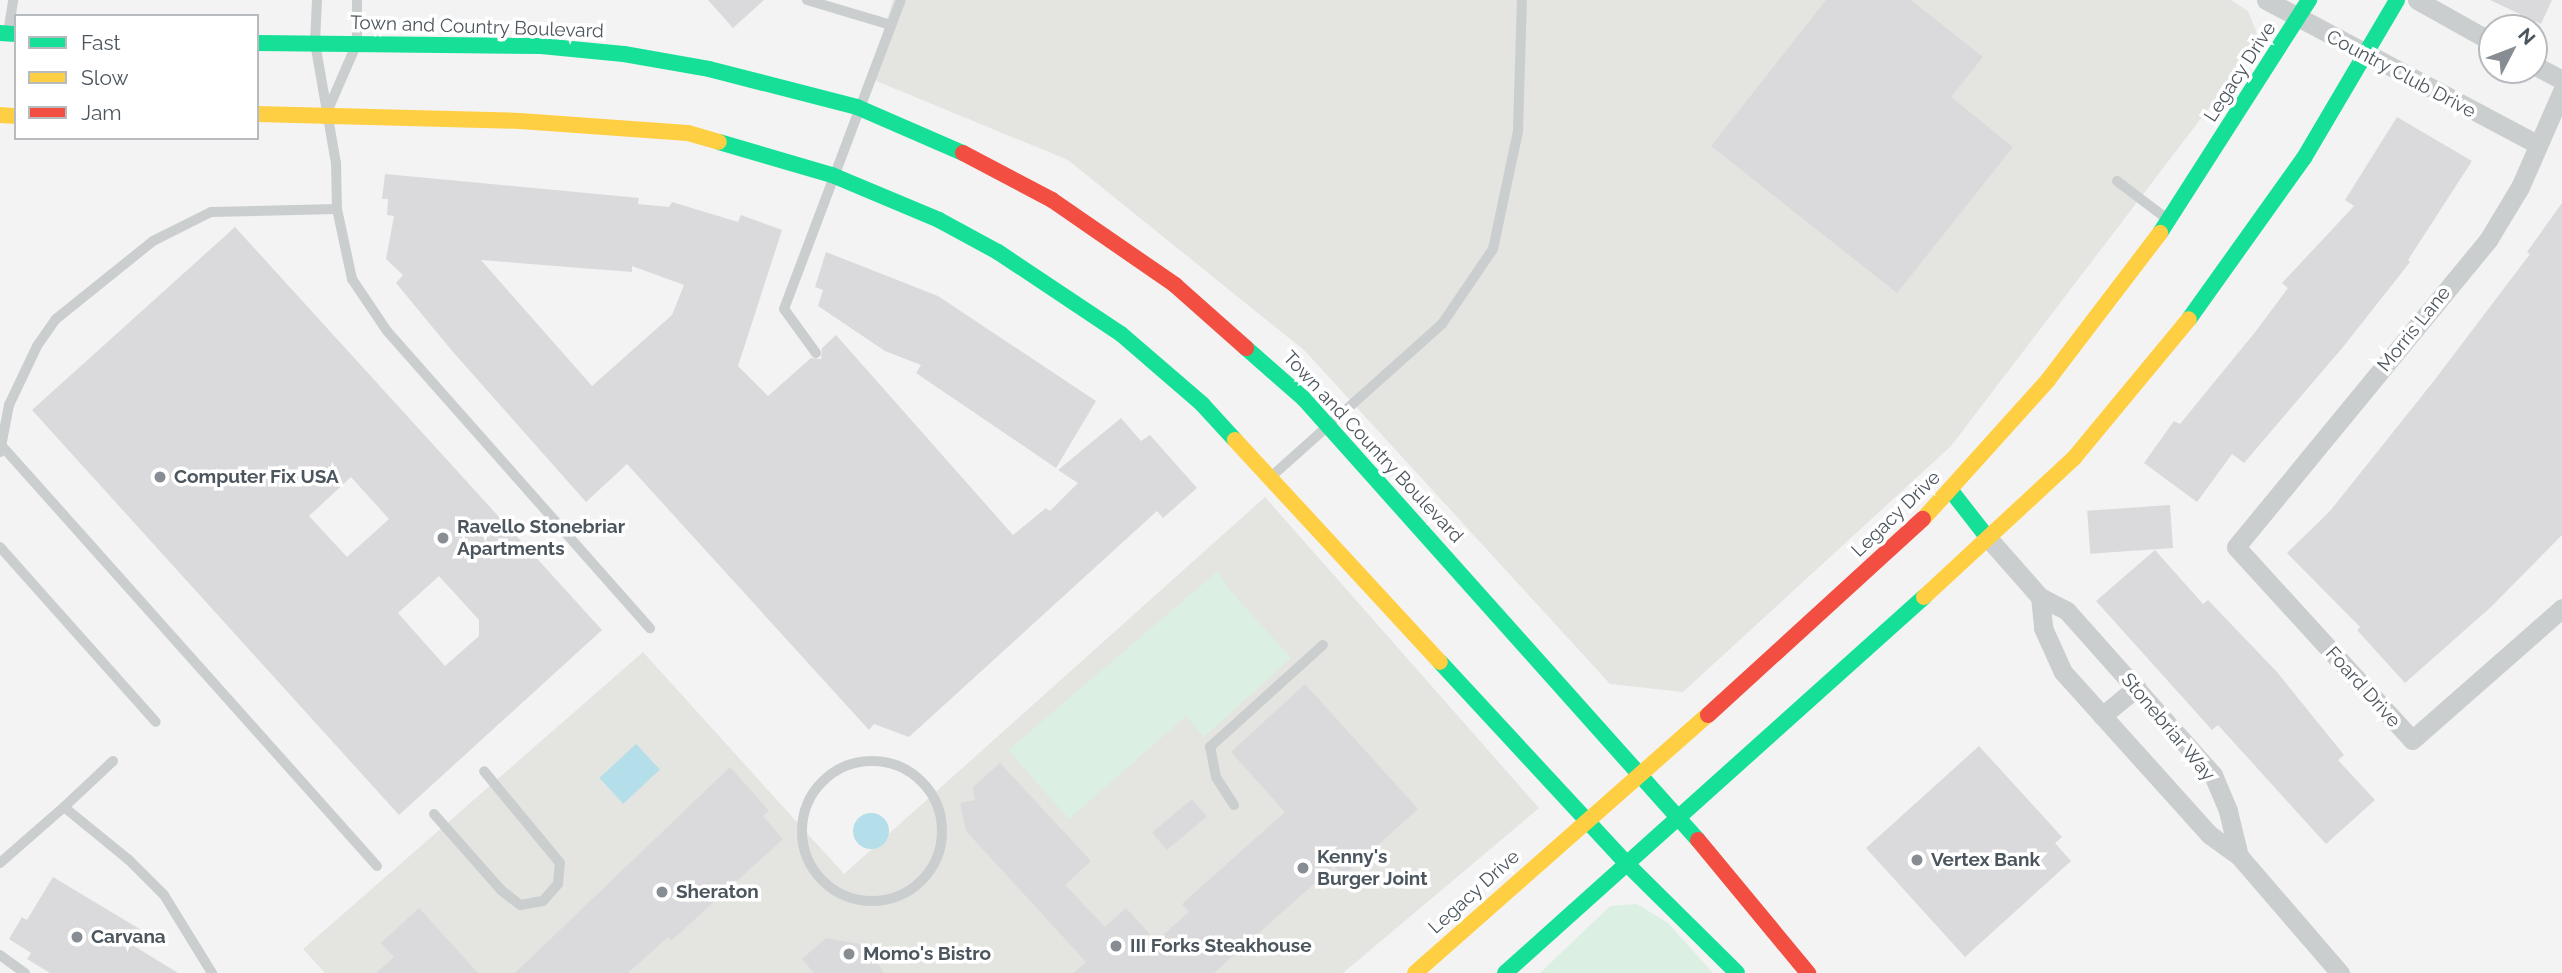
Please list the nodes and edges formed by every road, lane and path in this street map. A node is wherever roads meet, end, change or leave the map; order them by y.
1 (13, 0) edge
2 (317, 0) edge
3 (357, 0) edge
4 (807, 0) edge
5 (901, 0) edge
6 (1522, 0) edge
7 (2266, 0) edge
8 (2309, 0) edge
9 (2397, 0) edge
10 (2417, 0) edge
11 (2300, 20) junction
12 (891, 25) junction
13 (8, 33) edge
14 (2478, 34) edge
15 (259, 43) edge
16 (315, 43) junction
17 (357, 43) junction
18 (2366, 53) junction
19 (2562, 91) edge
20 (857, 107) junction
21 (259, 114) edge
22 (325, 115) junction
23 (2537, 144) junction
24 (832, 176) junction
25 (2118, 181) dead end
26 (337, 209) junction
27 (2169, 220) junction
28 (816, 353) dead end
29 (1329, 426) junction
30 (1, 449) edge
31 (1272, 476) junction
32 (1952, 492) junction
33 (1988, 538) junction
34 (0, 547) edge
35 (2236, 547) joint
36 (2040, 597) junction
37 (2562, 608) edge
38 (649, 628) dead end
39 (1323, 646) dead end
40 (2137, 687) junction
41 (2102, 716) junction
42 (156, 722) dead end
43 (113, 761) dead end
44 (484, 771) dead end
45 (1639, 773) junction
46 (924, 784) joint
47 (1234, 805) dead end
48 (64, 807) junction
49 (434, 814) dead end
50 (1678, 816) junction
51 (1587, 820) junction
52 (2239, 856) junction
53 (0, 863) edge
54 (1626, 863) junction
55 (377, 866) dead end
56 (0, 955) edge
57 (25, 973) edge
58 (212, 973) edge
59 (1415, 973) edge
60 (1505, 973) edge
61 (1737, 973) edge
62 (1808, 973) edge
63 (2340, 973) edge

1 - 13 lane
2 - 16 lane
3 - 17 lane
4 - 12 lane
5 - 12 lane
6 - 29 lane
7 - 11 street, Country Club Drive
8 - 11 main road, Legacy Drive
9 - 18 main road
10 - 14 street
11 - 18 street, Country Club Drive
11 - 27 main road, Legacy Drive
12 - 20 lane
15 - 16 main road, Town and Country Boulevard
16 - 17 main road, Town and Country Boulevard
16 - 22 lane
17 - 20 main road, Town and Country Boulevard
17 - 22 lane
18 - 23 street, Country Club Drive
18 - 33 main road
19 - 23 street, Morris Lane
20 - 24 lane
20 - 29 main road, Town and Country Boulevard
21 - 22 main road
22 - 24 main road
22 - 26 lane
23 - 35 street, Morris Lane
24 - 28 lane
24 - 31 main road
25 - 27 lane
26 - 30 lane
26 - 38 lane
27 - 32 main road, Legacy Drive
29 - 31 lane
29 - 45 main road, Town and Country Boulevard
30 - 55 lane
31 - 51 main road
32 - 33 main road
32 - 45 main road, Legacy Drive
33 - 36 street, Stonebriar Way
33 - 50 main road
34 - 42 lane
35 - 37 street, Foard Drive
36 - 40 street, Stonebriar Way
36 - 41 street
39 - 47 lane
40 - 41 street
40 - 52 street, Stonebriar Way
41 - 52 street
43 - 48 lane
44 - 49 lane
45 - 50 main road, Town and Country Boulevard
45 - 51 main road, Legacy Drive
46 - 46 lane
48 - 53 lane
48 - 58 lane
50 - 54 main road
50 - 62 main road, Town and Country Boulevard
51 - 54 main road
51 - 59 main road, Legacy Drive
52 - 63 street, Stonebriar Way
54 - 60 main road
54 - 61 main road
56 - 57 lane

